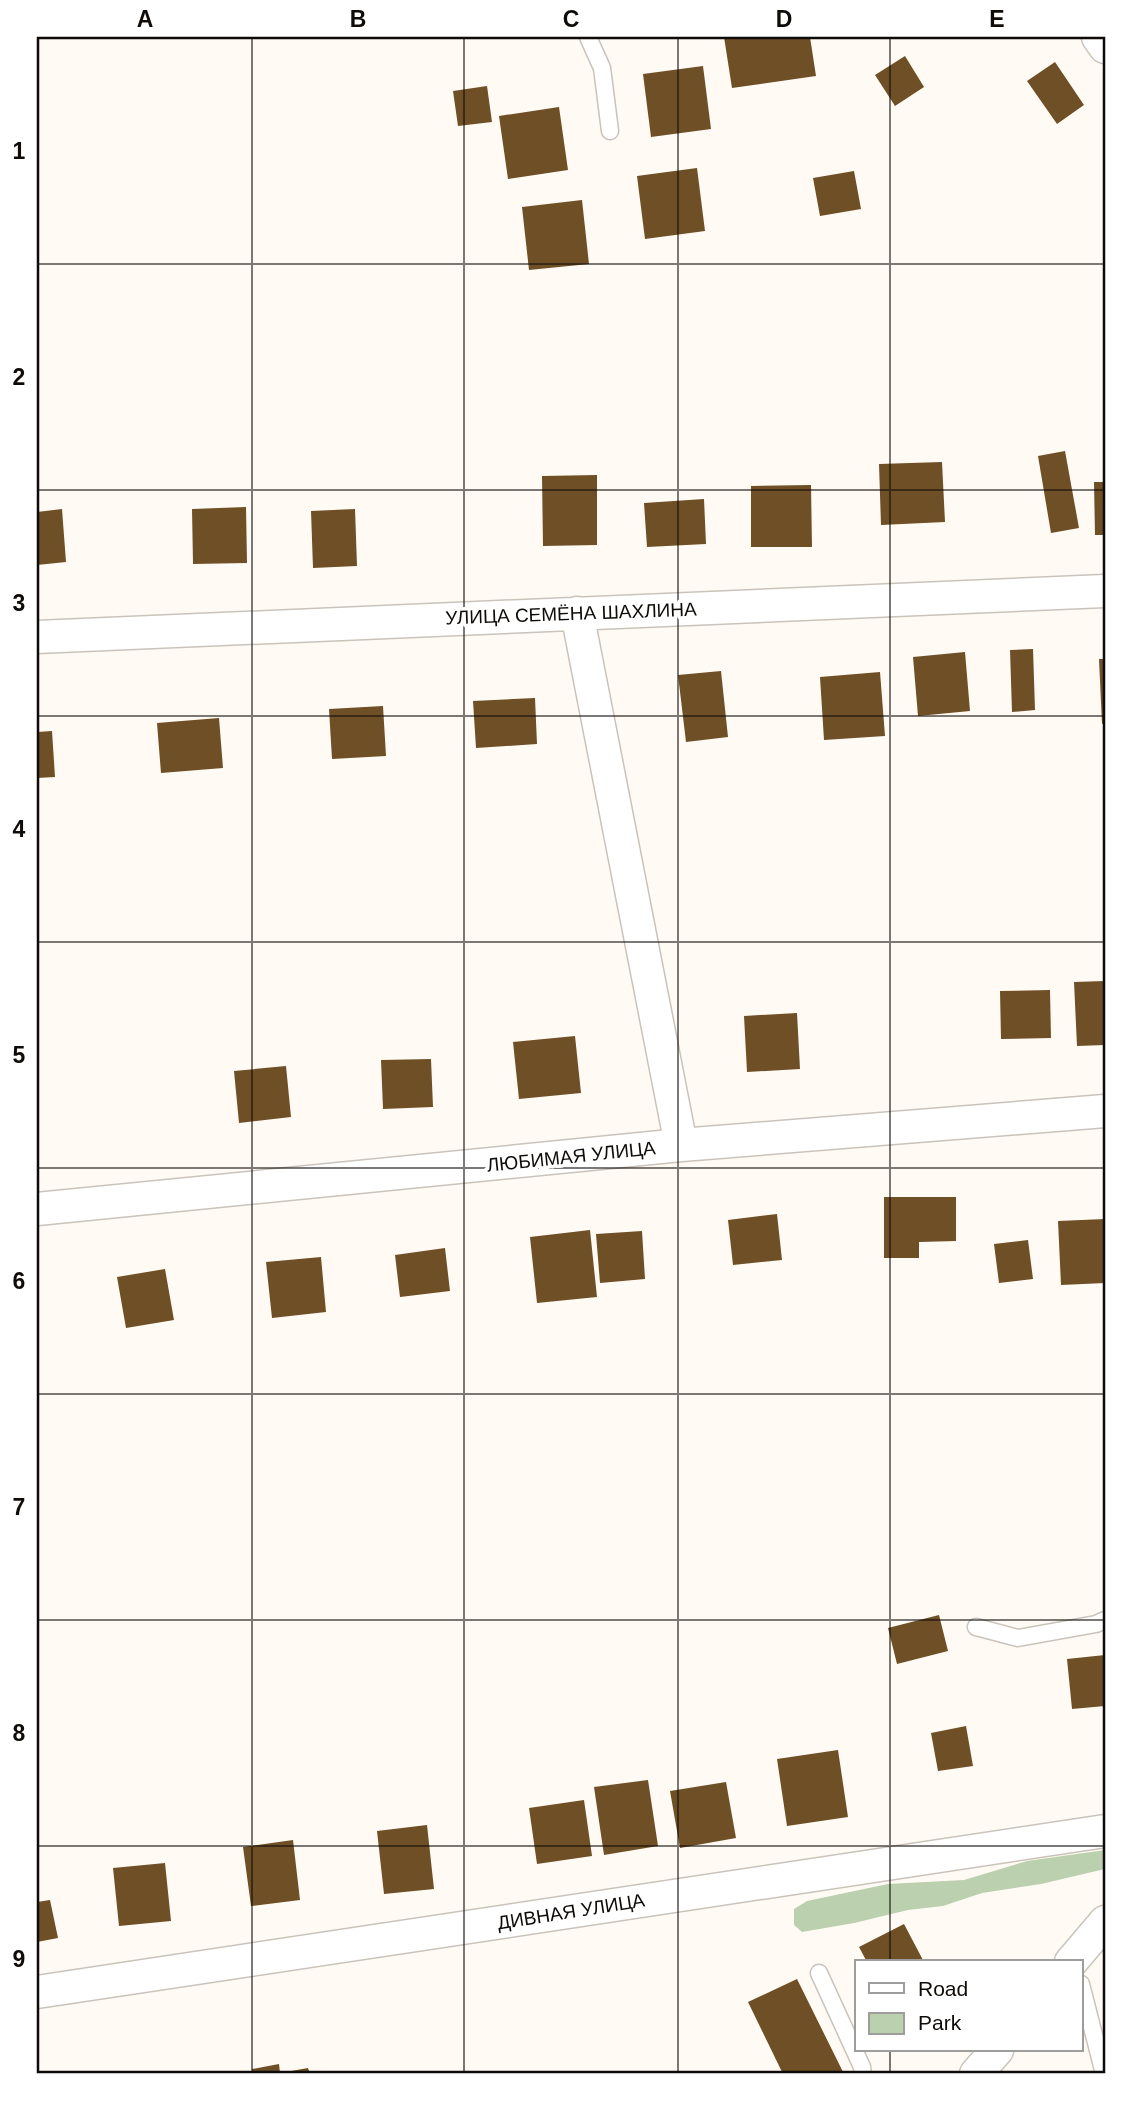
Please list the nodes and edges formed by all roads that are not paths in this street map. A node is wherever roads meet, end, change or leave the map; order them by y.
1 (587, 37) edge
2 (1098, 37) edge
3 (1105, 47) edge
4 (610, 131) dead end
5 (1105, 591) edge
6 (578, 613) junction
7 (37, 637) edge
8 (1105, 1111) edge
9 (681, 1145) junction
10 (37, 1209) edge
11 (1105, 1620) edge
12 (976, 1627) dead end
13 (1105, 1831) edge
14 (1105, 1922) edge
15 (1080, 1960) edge
16 (819, 1973) dead end
17 (37, 1992) edge
18 (1082, 1993) edge
19 (855, 2052) edge
20 (855, 2052) edge
21 (995, 2052) edge
22 (863, 2074) edge
23 (976, 2074) edge
24 (1104, 2074) edge

1 - 4 lane
2 - 3 street
5 - 6 street, УЛИЦА СЕМЁНА ШАХЛИНА
6 - 7 street, УЛИЦА СЕМЁНА ШАХЛИНА
6 - 9 street
8 - 9 street, ЛЮБИМАЯ УЛИЦА
9 - 10 street, ЛЮБИМАЯ УЛИЦА
11 - 12 lane
13 - 17 street, ДИВНАЯ УЛИЦА
14 - 15 street
16 - 20 lane
18 - 24 lane
19 - 22 lane
21 - 23 street

